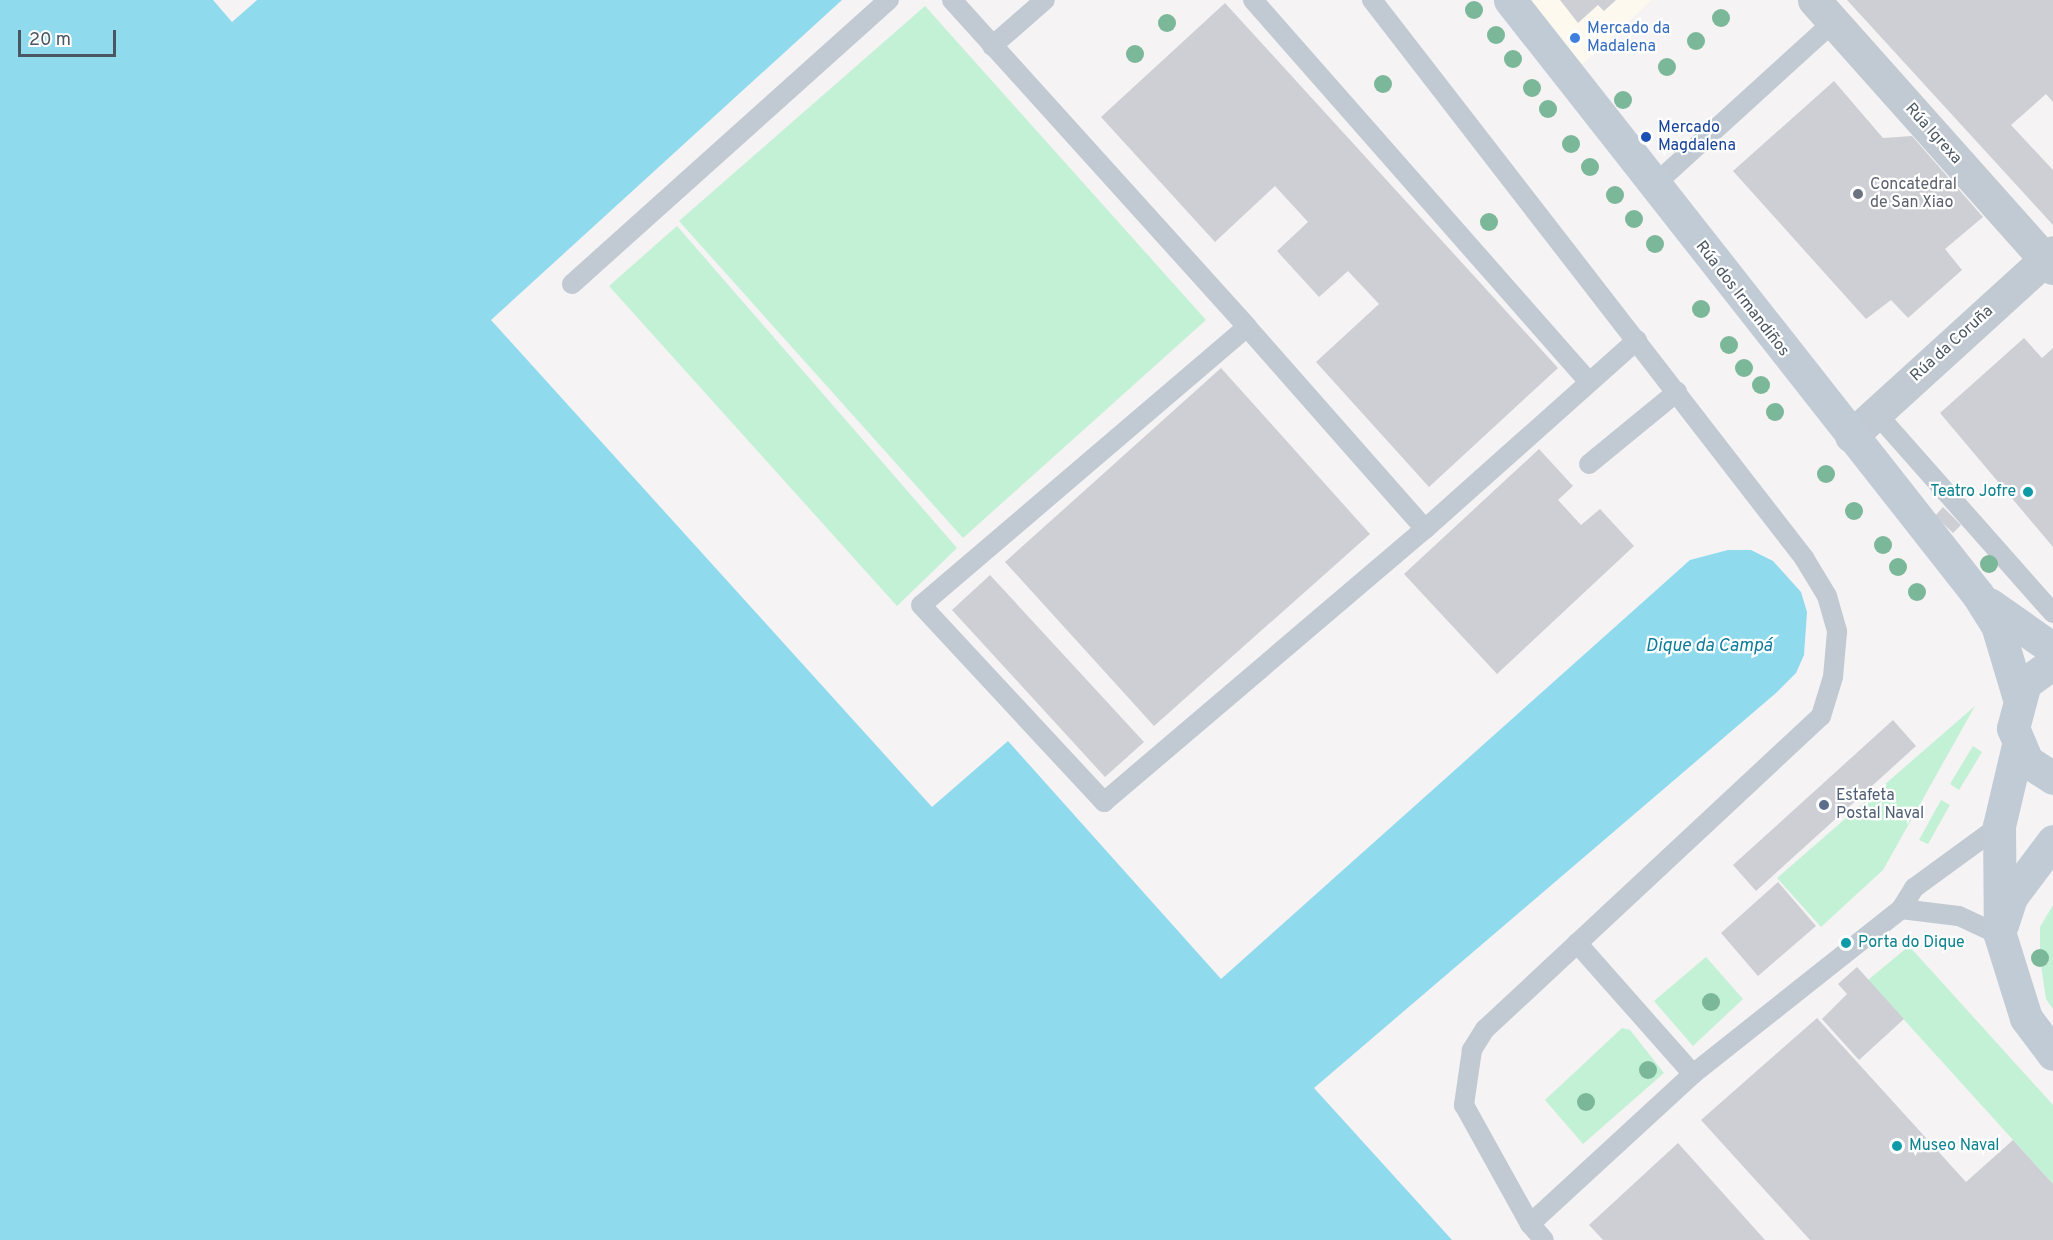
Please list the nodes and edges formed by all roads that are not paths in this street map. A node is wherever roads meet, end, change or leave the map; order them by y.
1 (889, 0) edge
2 (952, 0) edge
3 (1045, 0) edge
4 (1253, 0) edge
5 (1372, 0) edge
6 (1510, 0) edge
7 (1823, 11) edge
8 (992, 46) junction
9 (1653, 186) junction
10 (2050, 259) edge
11 (572, 284) dead end
12 (1247, 327) junction
13 (1637, 340) junction
14 (1589, 382) junction
15 (1677, 392) junction
16 (1876, 413) junction
17 (1851, 436) junction
18 (1589, 464) dead end
19 (1425, 529) junction
20 (1978, 596) junction
21 (2053, 613) edge
22 (2053, 649) edge
23 (2053, 663) edge
24 (2018, 695) junction
25 (2018, 745) junction
26 (2053, 778) edge
27 (2000, 826) junction
28 (2053, 841) edge
29 (1901, 909) junction
30 (2000, 935) junction
31 (1577, 943) junction
32 (2053, 1054) edge
33 (1693, 1074) junction
34 (1530, 1224) junction
35 (1544, 1240) edge

1 - 11 lane
2 - 8 lane
3 - 8 lane
4 - 14 lane
5 - 13 lane
6 - 9 main road, Rúa dos Irmandiños
7 - 9 lane
7 - 10 street, Rúa Igrexa
8 - 12 lane
9 - 17 main road, Rúa dos Irmandiños
10 - 16 street, Rúa da Coruña
12 - 19 lane
12 - 19 lane
13 - 14 lane
13 - 15 lane
14 - 19 lane
15 - 18 lane
15 - 31 lane
16 - 17 street, Rúa da Coruña
16 - 21 lane
17 - 20 main road, Rúa dos Irmandiños
20 - 22 main road, Rúa dos Irmandiños
20 - 24 main road, Rúa dos Irmandiños
23 - 24 main road
24 - 25 main road
25 - 26 main road
25 - 27 main road
27 - 29 lane
27 - 30 main road
28 - 30 main road
29 - 30 lane
29 - 33 lane
30 - 32 main road
31 - 33 lane
31 - 34 lane
33 - 34 lane
34 - 35 lane

